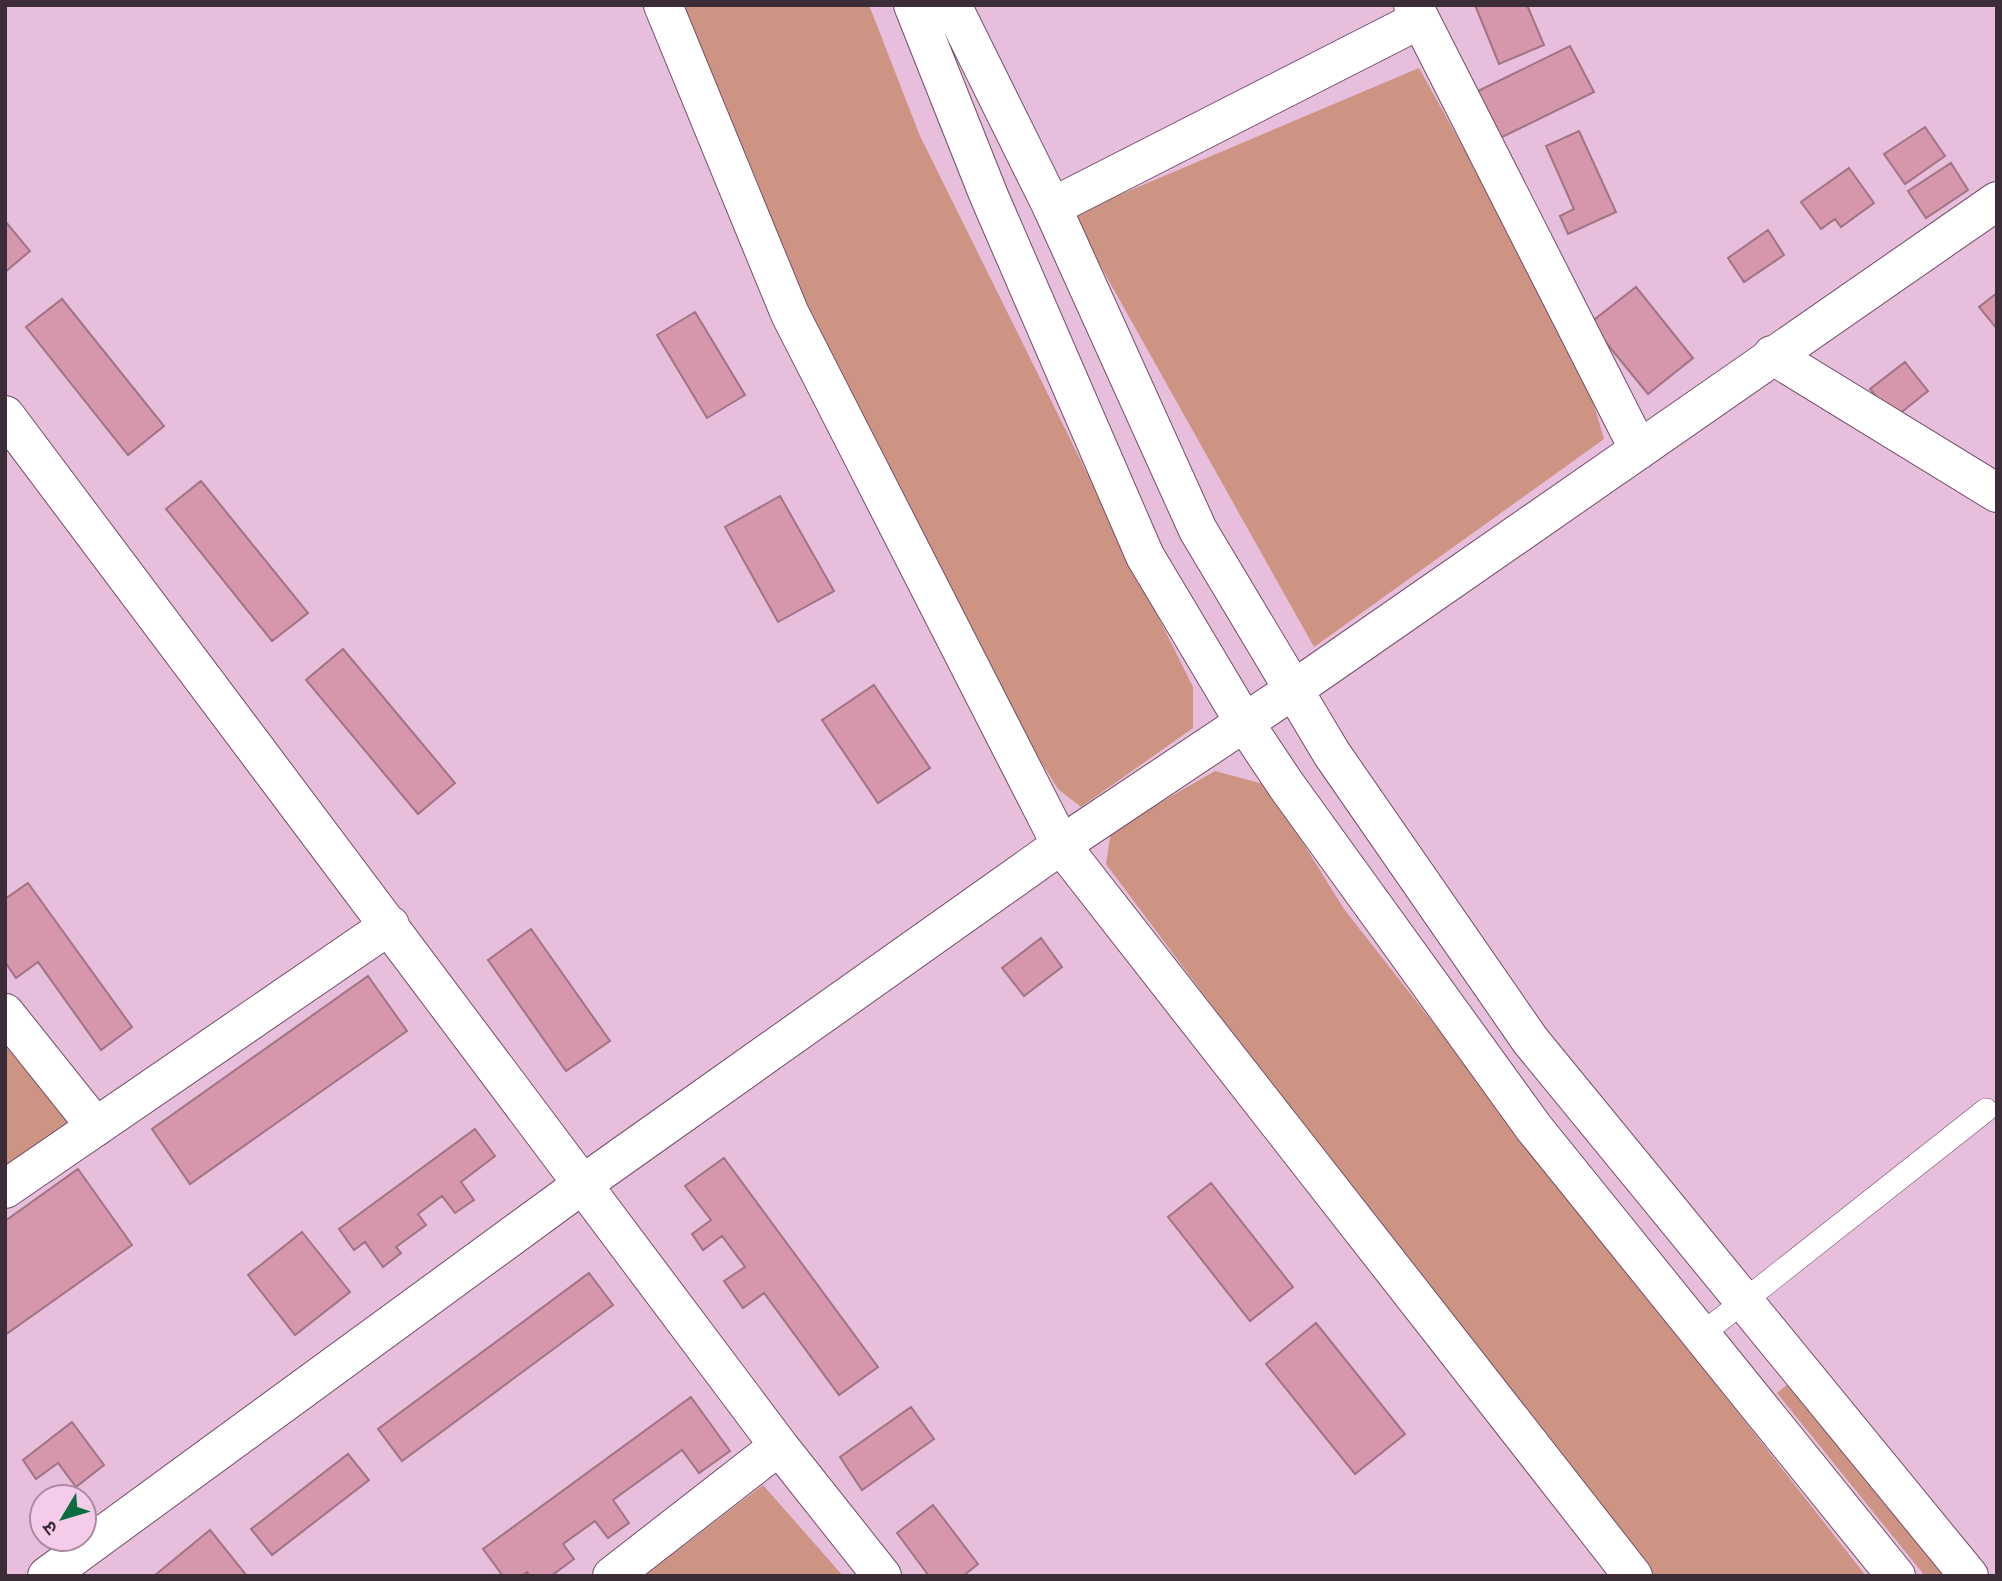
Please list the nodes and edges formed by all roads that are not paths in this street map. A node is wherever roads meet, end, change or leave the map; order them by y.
1 (663, 5) edge
2 (913, 5) edge
3 (952, 5) edge
4 (1416, 13) edge
5 (1997, 201) edge
6 (1052, 207) junction
7 (1071, 249) junction
8 (1023, 274) junction
9 (1772, 355) junction
10 (5, 415) edge
11 (1639, 450) junction
12 (1997, 493) edge
13 (1293, 690) junction
14 (1244, 722) junction
15 (1061, 845) junction
16 (390, 925) junction
17 (5, 1013) edge
18 (1986, 1110) dead end
19 (96, 1127) junction
20 (583, 1184) junction
21 (5, 1189) edge
22 (1744, 1301) junction
23 (1702, 1334) junction
24 (779, 1446) junction
25 (47, 1576) edge
26 (612, 1576) edge
27 (881, 1576) edge
28 (1633, 1576) edge
29 (1896, 1576) edge
30 (1969, 1576) edge

1 - 15 street
2 - 8 street
3 - 6 street
4 - 6 street
4 - 11 street
5 - 9 street
6 - 7 street
7 - 8 street
7 - 13 street
8 - 14 street
9 - 11 street
9 - 12 street
10 - 16 street
11 - 13 street
13 - 14 street
13 - 22 street
14 - 15 street
14 - 23 street
15 - 20 street
15 - 28 street
16 - 19 street
16 - 20 street
17 - 19 street
18 - 22 lane
19 - 21 street
20 - 24 street
20 - 25 street
22 - 23 lane
22 - 30 street
23 - 29 street
24 - 26 street
24 - 27 street

